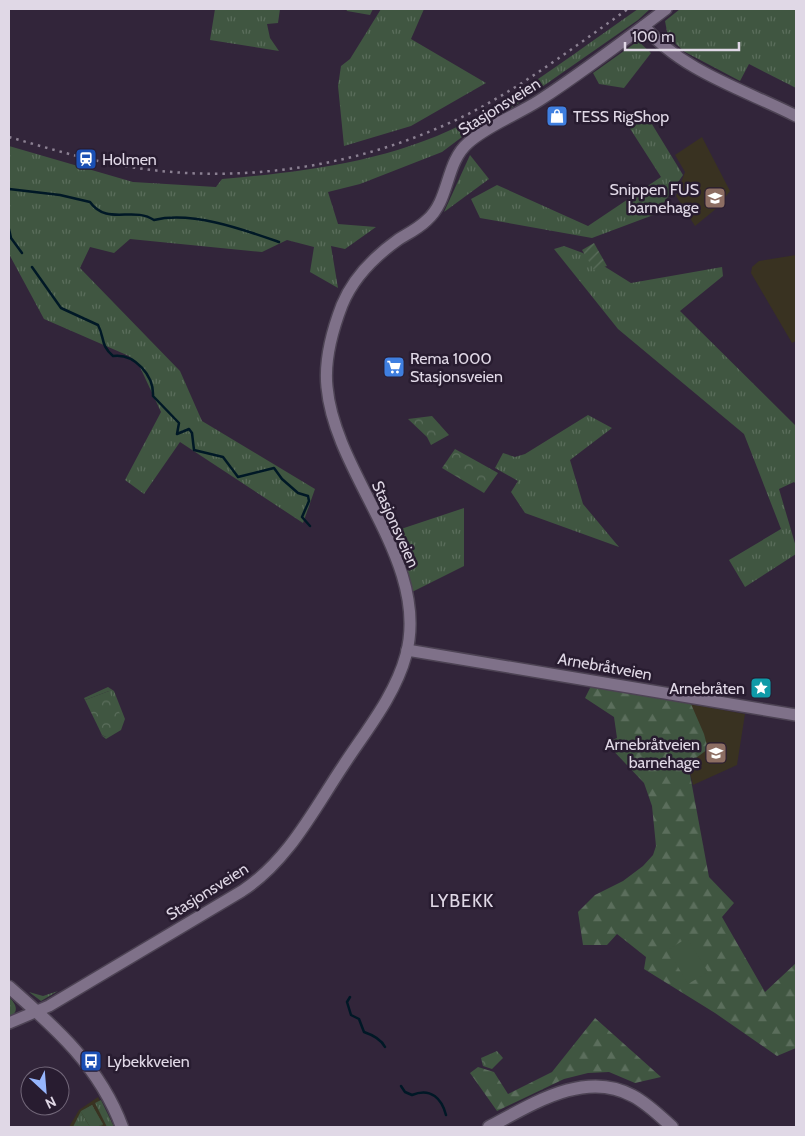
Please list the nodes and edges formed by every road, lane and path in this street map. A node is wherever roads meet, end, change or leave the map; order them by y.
1 (666, 9) edge
2 (647, 23) junction
3 (796, 116) edge
4 (407, 650) junction
5 (796, 715) edge
6 (9, 987) edge
7 (38, 1012) junction
8 (9, 1023) edge
9 (122, 1127) edge
10 (489, 1127) edge
11 (672, 1127) edge

1 - 2 street, Stasjonsveien
2 - 3 street
2 - 4 street, Stasjonsveien
4 - 5 street, Arnebråtveien
4 - 7 street, Stasjonsveien
6 - 7 main road
7 - 8 street, Stasjonsveien
7 - 9 main road
10 - 11 main road

